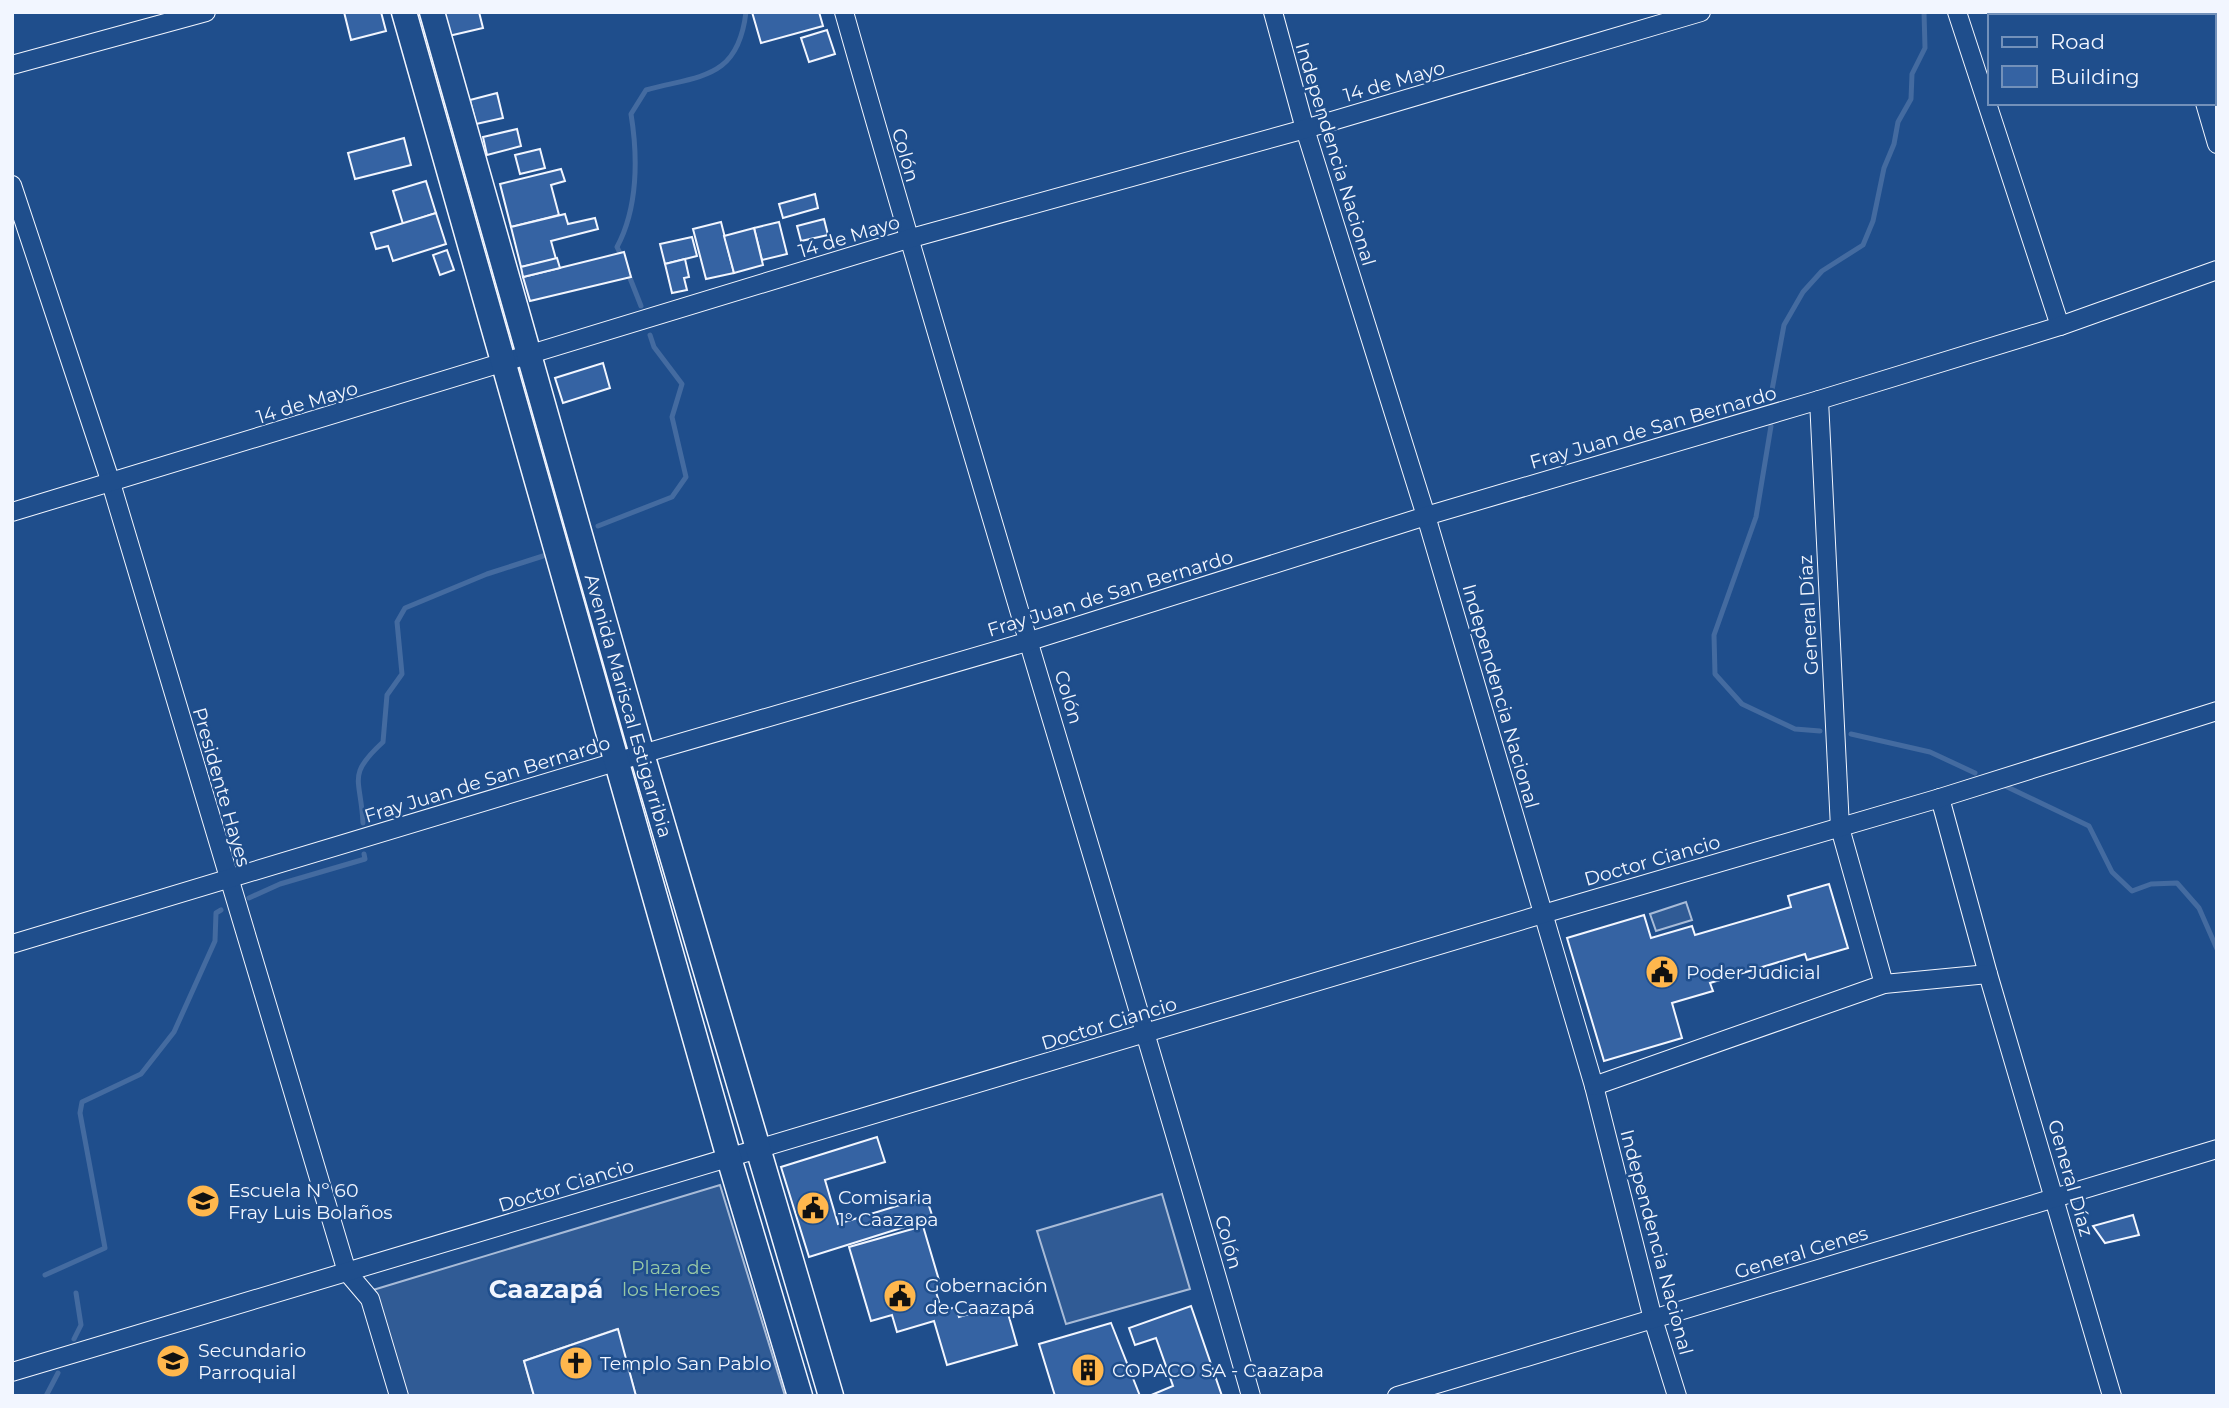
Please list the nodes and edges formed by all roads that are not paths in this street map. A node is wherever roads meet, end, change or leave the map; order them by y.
1 (205, 12) edge
2 (404, 12) edge
3 (432, 12) edge
4 (844, 12) edge
5 (1273, 12) edge
6 (1701, 12) edge
7 (1957, 12) edge
8 (12, 65) edge
9 (2206, 105) edge
10 (1305, 129) junction
11 (2217, 144) edge
12 (12, 185) edge
13 (908, 239) junction
14 (2217, 270) edge
15 (2060, 326) junction
16 (516, 360) junction
17 (1819, 400) junction
18 (111, 483) junction
19 (12, 512) edge
20 (1426, 516) junction
21 (1030, 640) junction
22 (2217, 711) edge
23 (642, 754) junction
24 (617, 763) junction
25 (1940, 798) junction
26 (1840, 828) junction
27 (227, 878) junction
28 (1543, 914) junction
29 (12, 944) edge
30 (1988, 974) junction
31 (1884, 984) junction
32 (1148, 1034) junction
33 (1594, 1086) junction
34 (758, 1149) junction
35 (2217, 1149) edge
36 (729, 1158) junction
37 (2055, 1197) junction
38 (347, 1272) junction
39 (1653, 1319) junction
40 (12, 1372) edge
41 (399, 1396) edge
42 (800, 1396) edge
43 (831, 1396) edge
44 (1251, 1396) edge
45 (1397, 1396) edge
46 (1677, 1396) edge
47 (2112, 1396) edge

1 - 8 street
2 - 16 main road, Avenida Mariscal Estigarribia
3 - 16 main road, Avenida Mariscal Estigarribia
4 - 13 street, Colón
5 - 10 street, Independencia Nacional
6 - 10 street, 14 de Mayo
7 - 15 street
9 - 11 street
10 - 13 street, 14 de Mayo
10 - 20 street, Independencia Nacional
12 - 18 street, Presidente Hayes
13 - 16 street, 14 de Mayo
13 - 21 street, Colón
14 - 15 street, Fray Juan de San Bernardo
15 - 17 street, Fray Juan de San Bernardo
16 - 18 street, 14 de Mayo
16 - 23 main road, Avenida Mariscal Estigarribia
16 - 24 main road, Avenida Mariscal Estigarribia
17 - 20 street, Fray Juan de San Bernardo
17 - 26 street, General Díaz
18 - 19 street, 14 de Mayo
18 - 27 street, Presidente Hayes
20 - 21 street, Fray Juan de San Bernardo
20 - 28 street, Independencia Nacional
21 - 23 street, Fray Juan de San Bernardo
21 - 32 street, Colón
22 - 25 street, Doctor Ciancio
23 - 24 street, Fray Juan de San Bernardo
23 - 34 main road, Avenida Mariscal Estigarribia
24 - 27 street, Fray Juan de San Bernardo
24 - 36 main road, Avenida Mariscal Estigarribia
25 - 26 street, Doctor Ciancio
25 - 30 street, General Díaz
26 - 28 street, Doctor Ciancio
26 - 31 street, General Díaz
27 - 29 street, Fray Juan de San Bernardo
27 - 38 street, Presidente Hayes
28 - 32 street, Doctor Ciancio
28 - 33 street, Independencia Nacional
30 - 31 street
30 - 37 street, General Díaz
31 - 33 street
32 - 34 street, Doctor Ciancio
32 - 44 street, Colón
33 - 39 street, Independencia Nacional
34 - 36 street, Doctor Ciancio
34 - 43 main road, Avenida Mariscal Estigarribia
35 - 37 street, General Genes
36 - 38 street, Doctor Ciancio
36 - 42 main road, Avenida Mariscal Estigarribia
37 - 39 street, General Genes
37 - 47 street, General Díaz
38 - 40 street, Doctor Ciancio
38 - 41 street, Presidente Hayes
39 - 45 street, General Genes
39 - 46 street, Independencia Nacional

